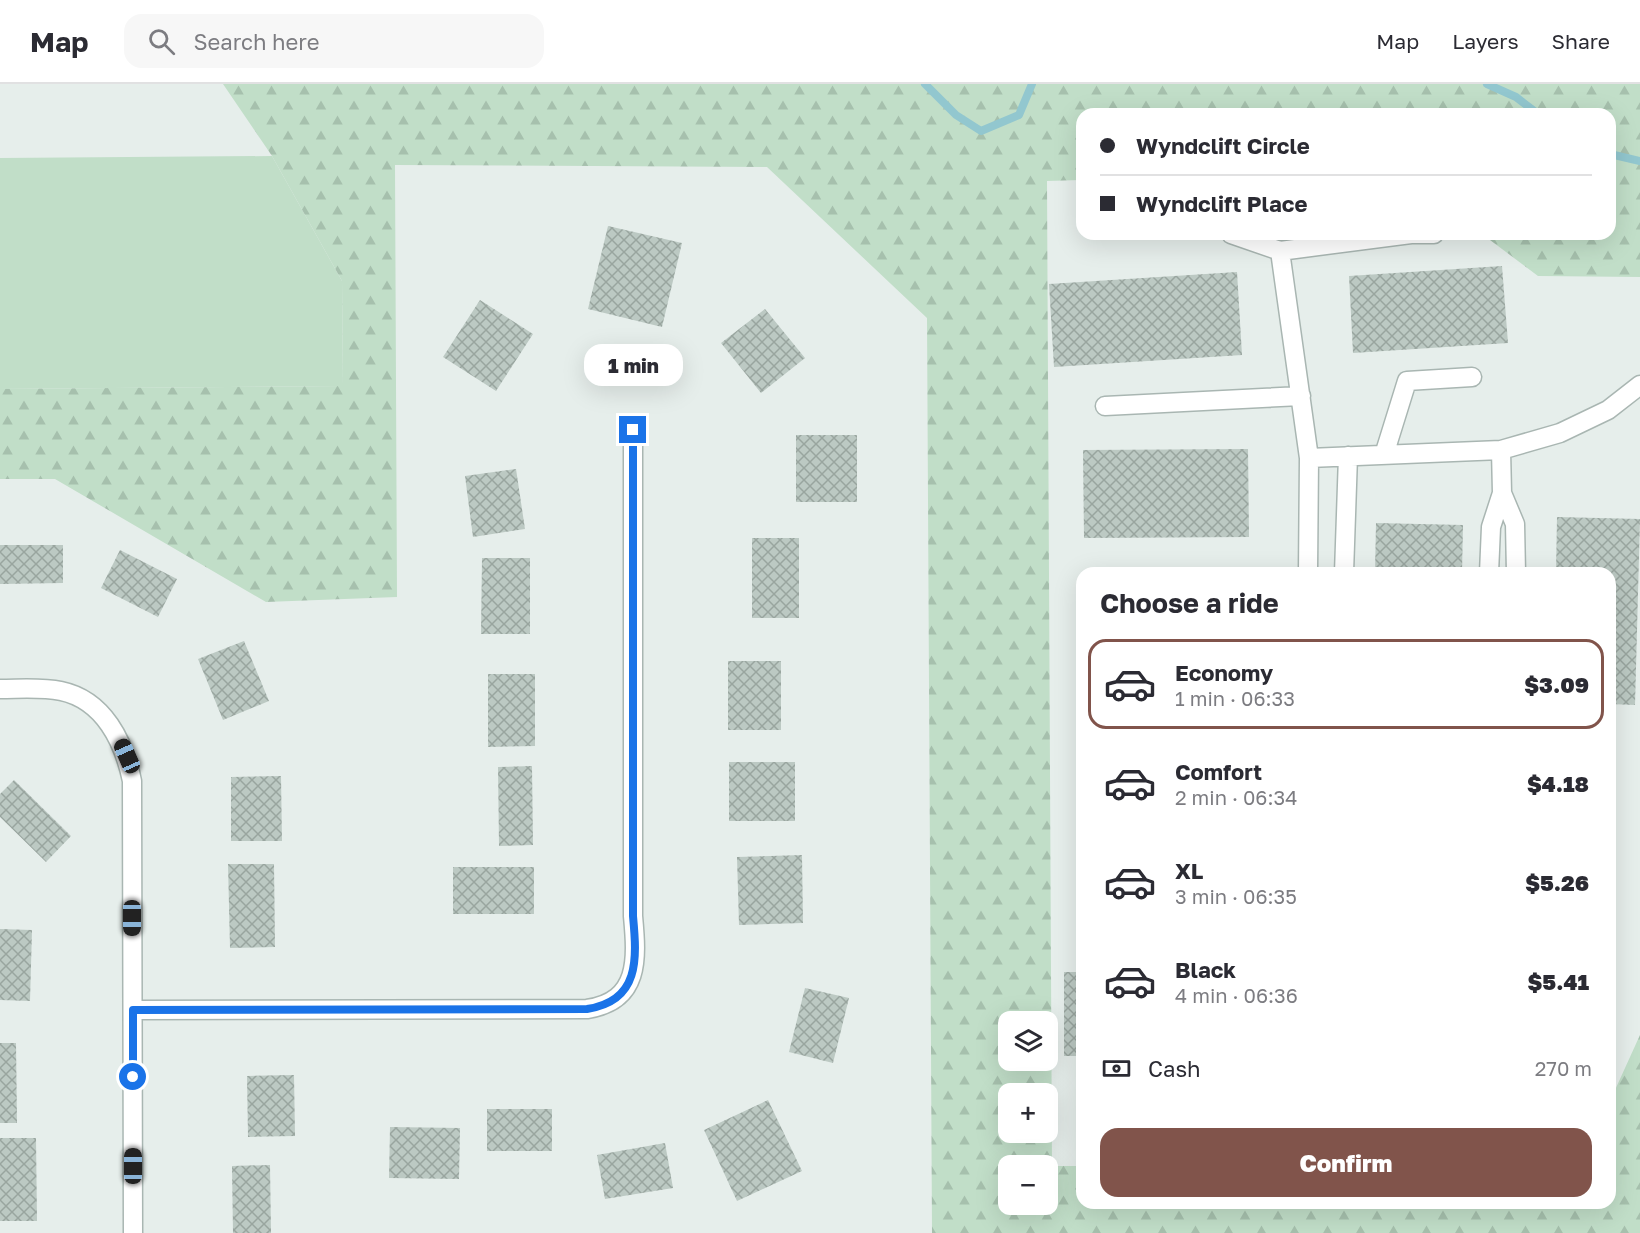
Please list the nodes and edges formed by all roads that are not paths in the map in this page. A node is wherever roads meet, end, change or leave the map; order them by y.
1 (1248, 240) edge
2 (1365, 240) edge
3 (1280, 251) junction
4 (1472, 377) dead end
5 (1640, 385) edge
6 (1301, 396) junction
7 (1105, 406) dead end
8 (633, 430) dead end
9 (1501, 450) junction
10 (1384, 455) junction
11 (1348, 456) junction
12 (1309, 458) junction
13 (1502, 493) junction
14 (1308, 567) edge
15 (1344, 567) edge
16 (1489, 567) edge
17 (1516, 567) edge
18 (0, 689) edge
19 (133, 1010) junction
20 (133, 1233) edge

1 - 3 street
2 - 3 street
3 - 6 street
4 - 10 street
5 - 9 street
6 - 7 street
6 - 12 street
8 - 19 street
9 - 10 street
9 - 13 street
10 - 11 street
11 - 12 street
11 - 15 street
12 - 14 street
13 - 16 street
13 - 17 street
18 - 19 street
19 - 20 street

